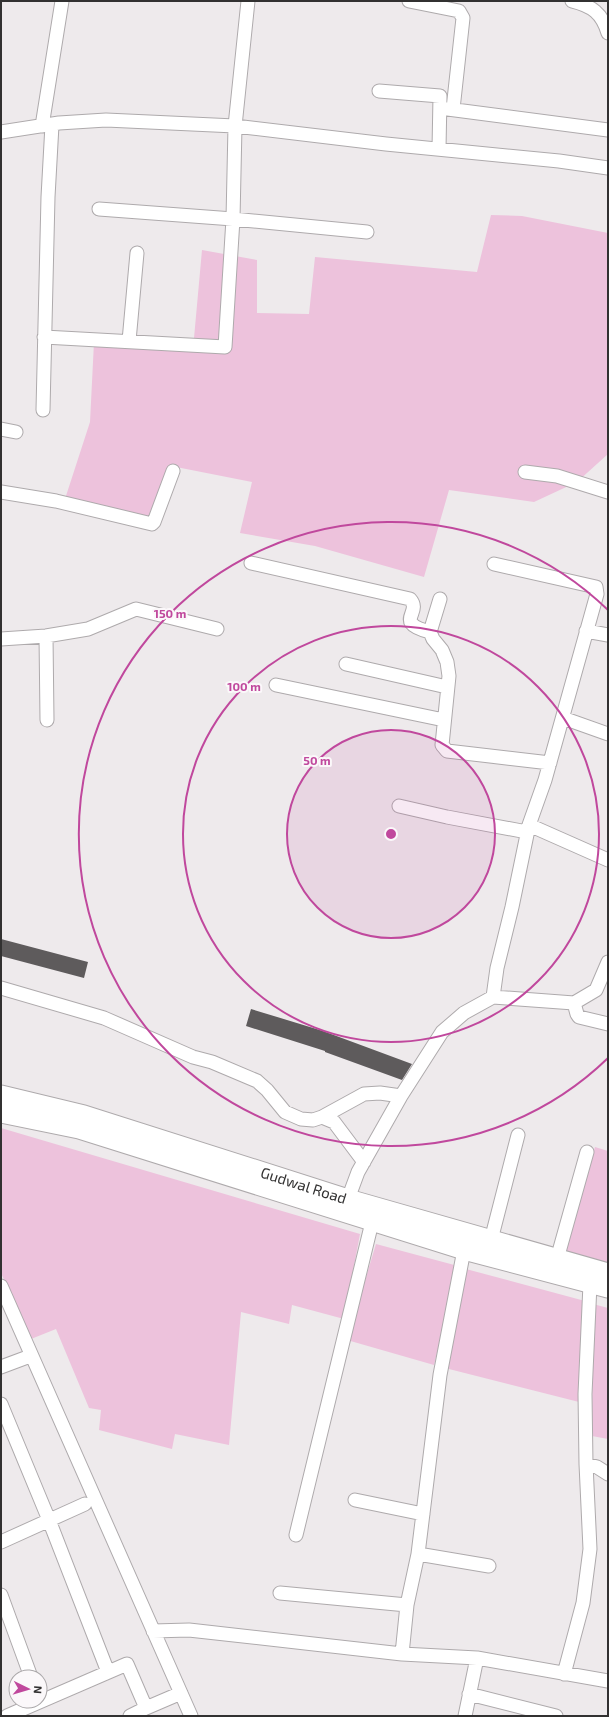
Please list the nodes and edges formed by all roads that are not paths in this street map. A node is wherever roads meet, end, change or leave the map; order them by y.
1 (62, 1) edge
2 (248, 1) edge
3 (409, 1) edge
4 (572, 1) edge
5 (595, 5) edge
6 (608, 33) edge
7 (379, 91) dead end
8 (440, 108) junction
9 (453, 109) junction
10 (47, 125) junction
11 (235, 126) junction
12 (608, 130) edge
13 (1, 132) edge
14 (439, 149) junction
15 (608, 168) edge
16 (99, 209) dead end
17 (233, 219) junction
18 (366, 232) dead end
19 (137, 253) dead end
20 (44, 337) junction
21 (129, 341) junction
22 (43, 410) dead end
23 (1, 429) edge
24 (16, 432) dead end
25 (173, 471) dead end
26 (525, 472) dead end
27 (1, 492) edge
28 (608, 492) edge
29 (251, 563) dead end
30 (494, 564) dead end
31 (440, 599) dead end
32 (217, 629) dead end
33 (586, 631) junction
34 (430, 632) junction
35 (608, 635) edge
36 (46, 636) junction
37 (1, 639) edge
38 (346, 664) dead end
39 (276, 684) dead end
40 (447, 687) junction
41 (563, 718) junction
42 (47, 720) dead end
43 (444, 720) junction
44 (608, 734) edge
45 (550, 763) junction
46 (399, 806) dead end
47 (528, 828) junction
48 (608, 860) edge
49 (608, 962) edge
50 (1, 988) edge
51 (493, 997) junction
52 (574, 1003) junction
53 (608, 1024) edge
54 (1, 1095) edge
55 (401, 1096) junction
56 (1, 1113) edge
57 (322, 1117) junction
58 (518, 1135) dead end
59 (587, 1152) dead end
60 (364, 1162) junction
61 (348, 1199) junction
62 (374, 1214) junction
63 (491, 1240) junction
64 (464, 1250) junction
65 (557, 1259) junction
66 (608, 1273) edge
67 (1, 1286) edge
68 (599, 1286) edge
69 (25, 1358) dead end
70 (1, 1367) edge
71 (1, 1404) edge
72 (586, 1464) junction
73 (608, 1474) edge
74 (355, 1500) dead end
75 (85, 1504) dead end
76 (423, 1514) junction
77 (49, 1520) junction
78 (296, 1535) dead end
79 (1, 1542) edge
80 (418, 1554) junction
81 (489, 1566) dead end
82 (280, 1593) dead end
83 (1, 1596) edge
84 (407, 1605) junction
85 (153, 1631) junction
86 (402, 1654) junction
87 (477, 1658) junction
88 (28, 1669) edge
89 (108, 1672) junction
90 (564, 1674) junction
91 (608, 1681) edge
92 (181, 1693) junction
93 (469, 1694) junction
94 (48, 1698) edge
95 (146, 1708) junction
96 (22, 1709) edge
97 (7, 1716) edge
98 (131, 1716) edge
99 (191, 1716) edge
100 (465, 1716) edge
101 (556, 1716) edge

1 - 10 street
2 - 11 street
3 - 9 street
4 - 5 street
5 - 6 street
7 - 8 street
8 - 9 street
8 - 14 street
9 - 12 street
10 - 11 street
10 - 13 street
10 - 20 street
11 - 14 street
11 - 17 street
14 - 15 street
16 - 17 street
17 - 18 street
17 - 21 street
19 - 21 street
20 - 21 street
20 - 22 street
23 - 24 street
25 - 27 street
26 - 28 street
29 - 34 street
30 - 33 street
31 - 34 street
32 - 36 street
33 - 35 street
33 - 41 street
34 - 40 street
36 - 37 street
36 - 42 street
38 - 40 street
39 - 43 street
40 - 43 street
41 - 44 street
41 - 45 street
43 - 45 street
45 - 47 street
46 - 47 street
47 - 48 street
47 - 51 street
49 - 52 street
50 - 57 street
51 - 52 street
51 - 55 street
52 - 53 street
54 - 61 main road, Gudwal Road
55 - 57 street
55 - 60 street
56 - 62 main road, Gudwal Road
57 - 60 street
58 - 63 street
59 - 65 street
60 - 61 street
61 - 62 main road, Gudwal Road
62 - 63 main road, Gudwal Road
62 - 64 main road, Gudwal Road
62 - 78 street
63 - 65 main road, Gudwal Road
64 - 68 main road, Gudwal Road
64 - 76 street
65 - 66 main road, Gudwal Road
67 - 85 street
68 - 72 street
69 - 70 street
71 - 77 street
72 - 73 street
72 - 90 street
74 - 76 street
75 - 77 street
76 - 80 street
77 - 79 street
77 - 89 street
80 - 81 street
80 - 84 street
82 - 84 street
83 - 88 street
84 - 86 street
85 - 86 street
85 - 92 street
86 - 87 street
87 - 90 street
87 - 93 street
89 - 94 street
89 - 95 street
90 - 91 street
92 - 95 street
92 - 99 street
93 - 100 street
93 - 101 street
95 - 98 street
96 - 97 street

